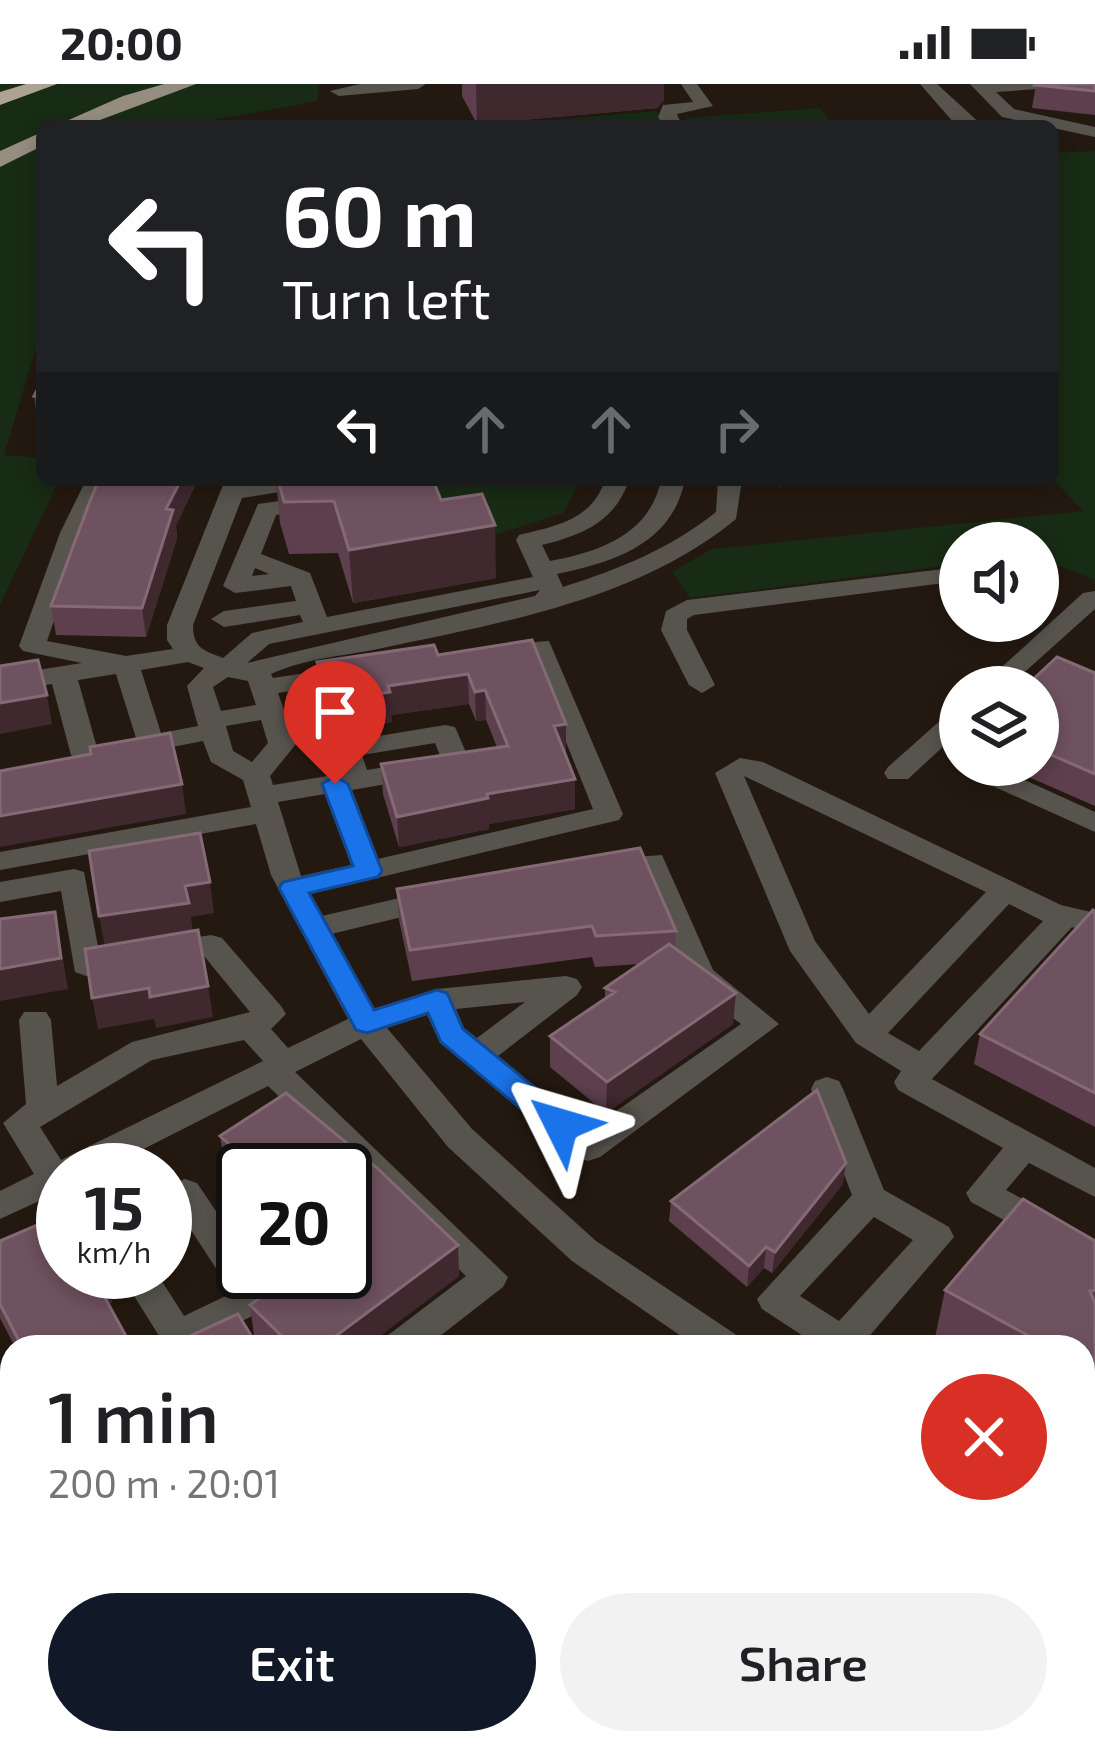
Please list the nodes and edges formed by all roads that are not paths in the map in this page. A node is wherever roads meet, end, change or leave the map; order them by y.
1 (47, 84) edge
2 (186, 84) edge
3 (418, 84) edge
4 (689, 84) edge
5 (928, 84) edge
6 (980, 86) edge
7 (1095, 89) edge
8 (339, 91) dead end
9 (0, 99) edge
10 (81, 120) edge
11 (669, 120) edge
12 (962, 120) edge
13 (1022, 120) edge
14 (1059, 127) edge
15 (1095, 133) edge
16 (1059, 138) edge
17 (36, 141) edge
18 (0, 160) edge
19 (95, 486) edge
20 (234, 486) edge
21 (616, 486) edge
22 (672, 486) edge
23 (732, 486) edge
24 (339, 490) edge
25 (939, 577) edge
26 (547, 584) junction
27 (1092, 598) dead end
28 (314, 616) junction
29 (224, 619) dead end
30 (190, 654) junction
31 (471, 656) edge
32 (1026, 658) junction
33 (125, 664) junction
34 (1017, 666) edge
35 (1046, 666) edge
36 (379, 670) edge
37 (63, 674) junction
38 (254, 684) junction
39 (0, 685) edge
40 (702, 685) dead end
41 (212, 726) junction
42 (939, 736) edge
43 (151, 743) junction
44 (928, 746) junction
45 (939, 751) edge
46 (898, 773) dead end
47 (1015, 786) edge
48 (262, 795) junction
49 (1095, 823) edge
50 (0, 861) edge
51 (368, 871) junction
52 (584, 873) edge
53 (293, 888) junction
54 (1005, 890) junction
55 (0, 892) edge
56 (472, 893) edge
57 (1079, 922) edge
58 (81, 925) junction
59 (314, 928) junction
60 (40, 931) edge
61 (437, 1000) junction
62 (35, 1020) dead end
63 (367, 1023) junction
64 (251, 1027) junction
65 (867, 1035) junction
66 (477, 1055) junction
67 (278, 1067) junction
68 (922, 1068) junction
69 (827, 1090) dead end
70 (43, 1109) junction
71 (39, 1143) edge
72 (127, 1143) edge
73 (1024, 1145) junction
74 (1095, 1184) edge
75 (36, 1188) edge
76 (870, 1198) junction
77 (192, 1203) edge
78 (0, 1206) edge
79 (1095, 1256) edge
80 (154, 1299) edge
81 (176, 1335) edge
82 (179, 1335) edge
83 (415, 1335) edge
84 (707, 1335) edge
85 (826, 1335) edge
86 (849, 1335) edge

1 - 9 highway
2 - 10 main road
3 - 8 street
4 - 11 street
5 - 12 street
6 - 7 street
6 - 13 street
14 - 15 street
15 - 16 street
17 - 18 main road
19 - 33 street
20 - 30 street
21 - 26 street
22 - 26 street
23 - 26 street
24 - 28 street
25 - 40 street
26 - 28 street
26 - 38 street
27 - 32 street
28 - 29 street
28 - 38 street
30 - 33 street
30 - 38 street
31 - 51 street
32 - 34 street
32 - 35 street
33 - 37 street
33 - 43 street
36 - 38 street
37 - 39 street
37 - 43 street
38 - 41 street
38 - 41 street
38 - 48 street
41 - 43 street
41 - 48 street
42 - 44 street
44 - 45 street
44 - 46 street
47 - 49 street
48 - 50 street
48 - 51 street
48 - 53 street
51 - 53 street
52 - 66 street
53 - 59 street
54 - 57 street
54 - 65 street
54 - 65 street
55 - 58 street
56 - 59 street
57 - 68 street
58 - 60 street
58 - 64 street
59 - 63 street
61 - 63 street
61 - 66 street
61 - 66 street
62 - 70 street
63 - 67 street
63 - 84 street
64 - 67 street
64 - 70 street
65 - 68 street
67 - 72 street
67 - 83 street
68 - 73 street
69 - 76 street
70 - 71 street
73 - 74 street
73 - 79 street
75 - 78 street
76 - 85 street
76 - 86 street
77 - 82 street
80 - 81 street

